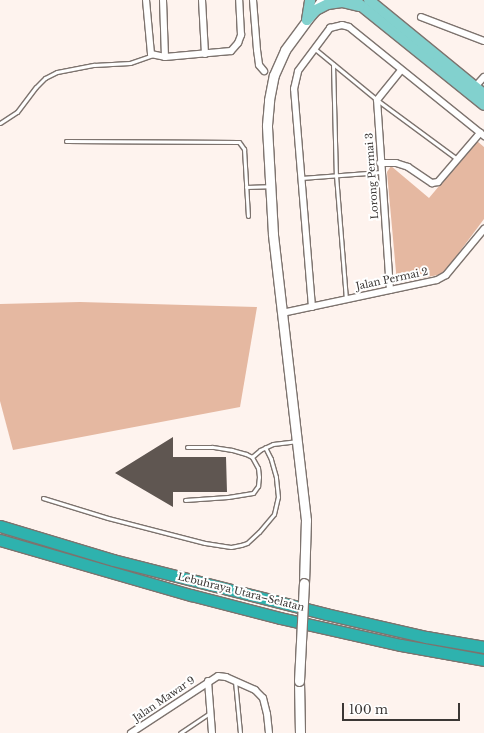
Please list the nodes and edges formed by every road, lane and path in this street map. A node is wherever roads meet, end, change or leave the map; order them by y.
1 (146, 0) edge
2 (163, 0) edge
3 (202, 0) edge
4 (239, 0) edge
5 (253, 0) edge
6 (310, 0) edge
7 (322, 0) edge
8 (362, 2) edge
9 (421, 17) dead end
10 (307, 20) junction
11 (484, 41) edge
12 (314, 48) junction
13 (205, 54) junction
14 (152, 55) junction
15 (165, 57) junction
16 (332, 64) junction
17 (401, 70) junction
18 (264, 71) dead end
19 (484, 77) edge
20 (472, 90) junction
21 (484, 94) edge
22 (377, 100) junction
23 (484, 105) edge
24 (0, 123) edge
25 (482, 135) edge
26 (66, 141) dead end
27 (457, 159) junction
28 (380, 163) junction
29 (381, 172) junction
30 (336, 175) junction
31 (300, 178) junction
32 (269, 186) junction
33 (246, 187) junction
34 (248, 216) dead end
35 (484, 229) edge
36 (478, 236) junction
37 (484, 240) edge
38 (390, 290) junction
39 (346, 299) junction
40 (312, 307) junction
41 (282, 313) junction
42 (298, 441) junction
43 (187, 447) dead end
44 (265, 447) junction
45 (252, 457) junction
46 (42, 498) dead end
47 (185, 500) dead end
48 (0, 526) edge
49 (0, 540) edge
50 (484, 647) edge
51 (484, 660) edge
52 (208, 681) junction
53 (235, 681) junction
54 (210, 713) junction
55 (131, 733) edge
56 (180, 733) edge
57 (212, 733) edge
58 (240, 733) edge
59 (269, 733) edge
60 (300, 733) edge

1 - 14 street
2 - 15 street
3 - 13 street
4 - 13 street
5 - 18 street
6 - 10 main road
7 - 10 main road
8 - 10 main road
8 - 20 main road
9 - 11 street
10 - 32 main road
12 - 16 lane
12 - 17 street
12 - 31 street
13 - 15 street
14 - 15 street
14 - 24 lane
16 - 22 lane
16 - 30 lane
17 - 22 street
17 - 25 street
19 - 20 street
20 - 21 main road
20 - 23 main road
22 - 27 lane
22 - 28 street, Lorong Permai 3
25 - 27 street
26 - 33 lane
27 - 28 street
28 - 29 street, Lorong Permai 3
29 - 30 lane
29 - 38 street, Lorong Permai 3
30 - 31 lane
30 - 39 lane
31 - 40 street
32 - 33 lane
32 - 41 main road
33 - 34 lane
35 - 36 street, Jalan Permai 2
36 - 37 street
36 - 38 street, Jalan Permai 2
38 - 39 street, Jalan Permai 2
39 - 40 street, Jalan Permai 2
40 - 41 street, Jalan Permai 2
41 - 42 main road
42 - 44 lane
42 - 60 main road, bridge
43 - 45 lane
44 - 45 lane
44 - 46 lane
45 - 47 lane
48 - 50 highway, Lebuhraya Utara–Selatan
49 - 51 highway, Lebuhraya Utara–Selatan
52 - 53 street
52 - 54 street
52 - 55 street, Jalan Mawar 9
53 - 58 lane
53 - 59 street
54 - 56 lane
54 - 57 street

